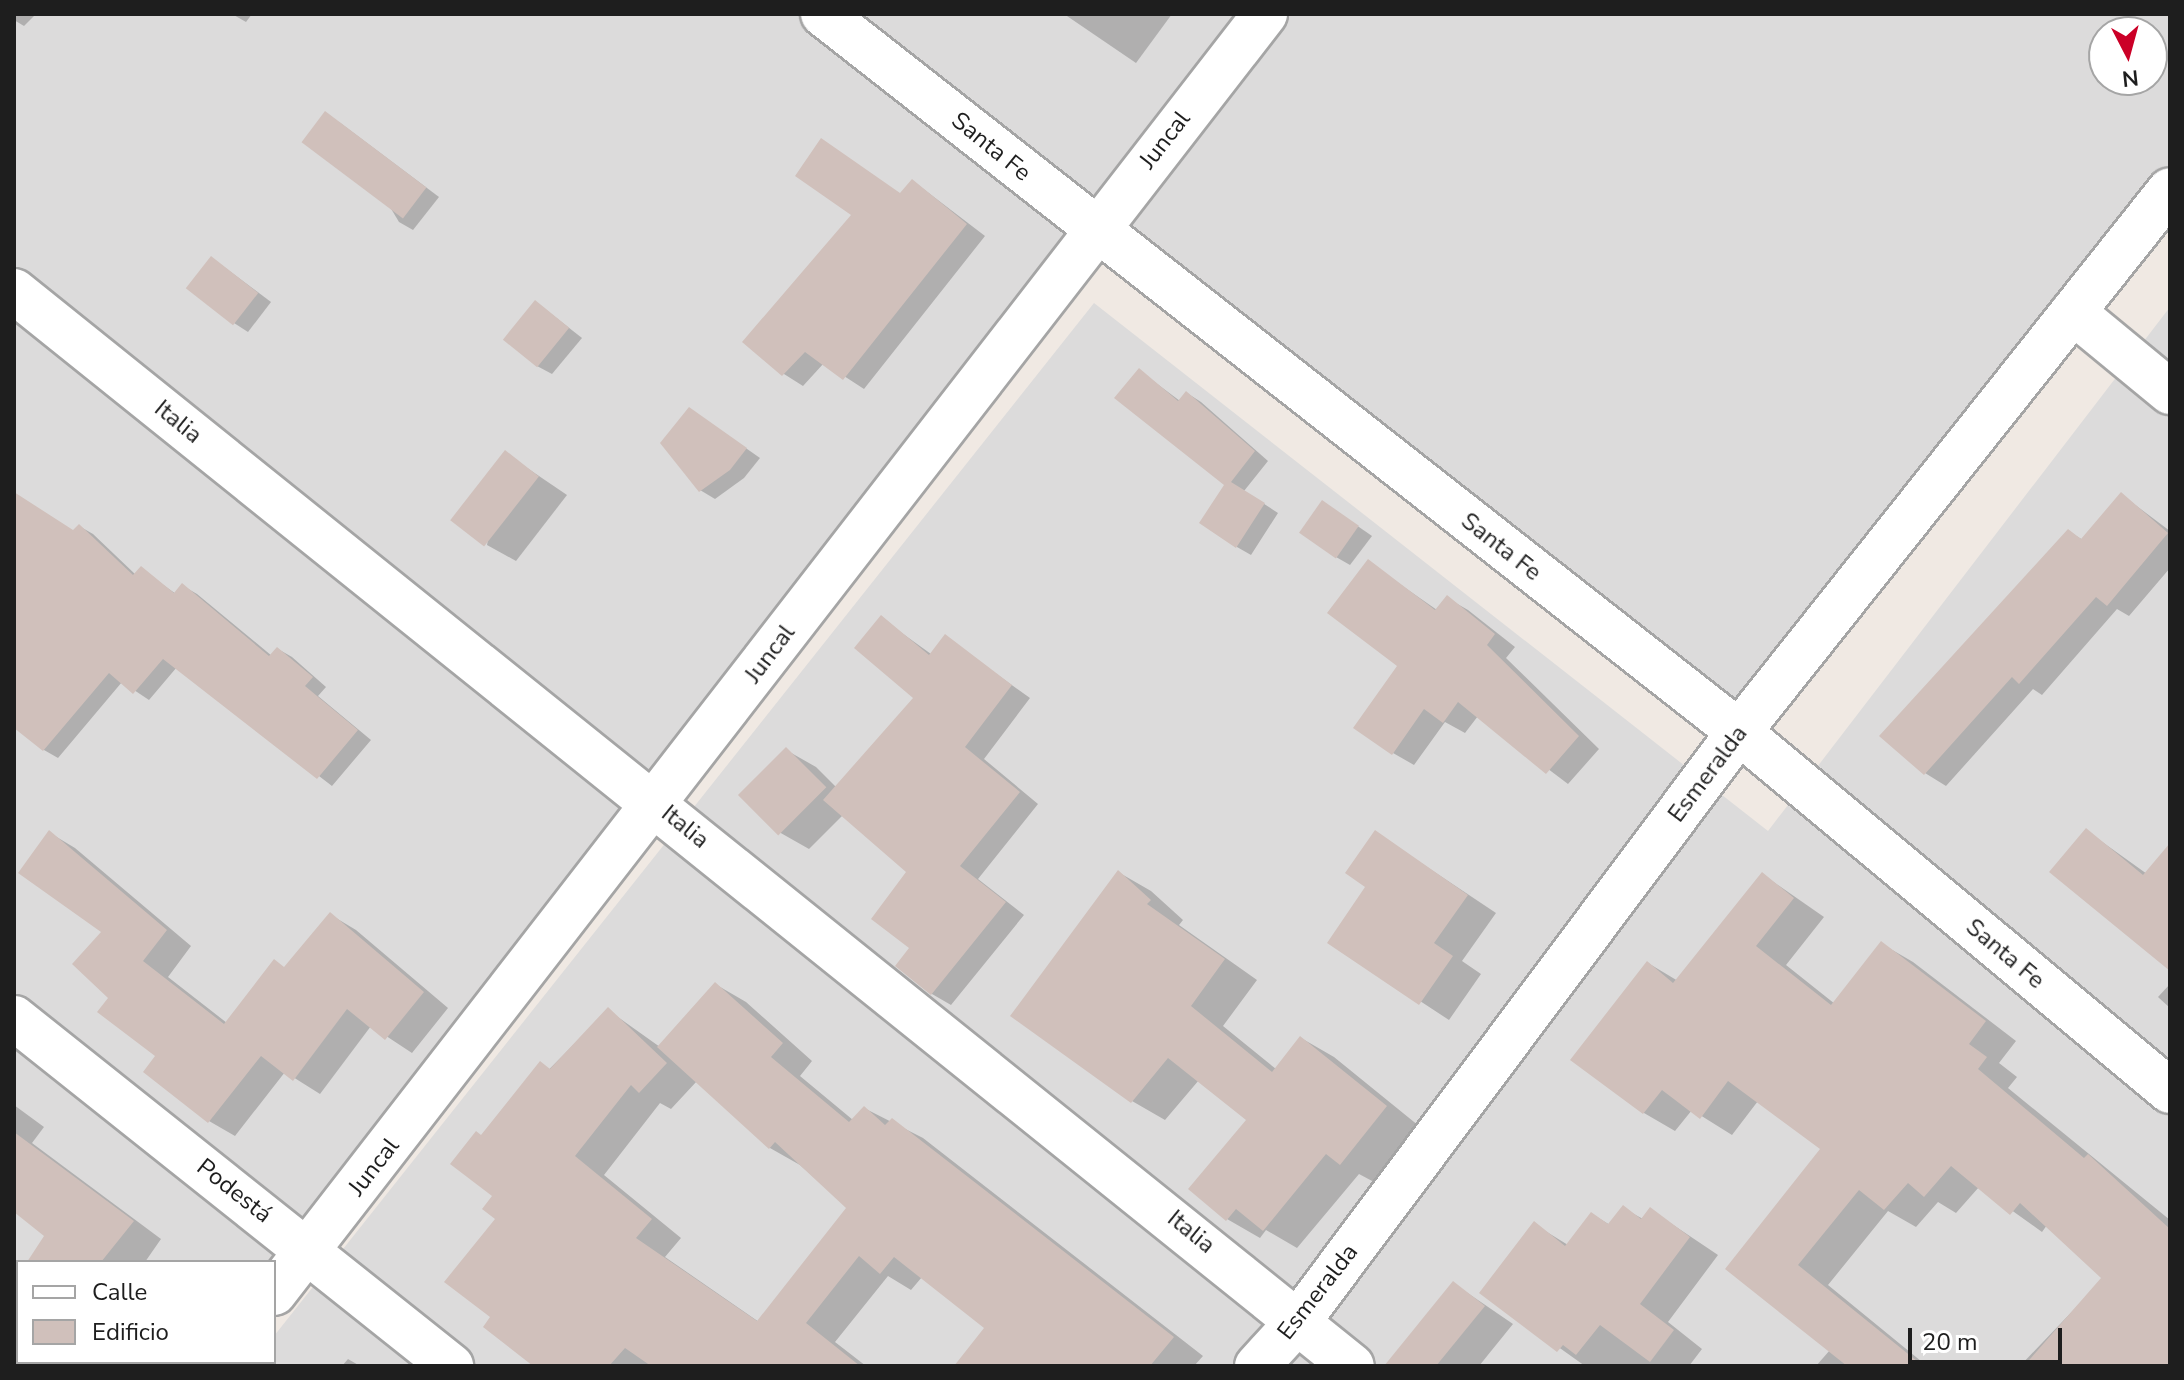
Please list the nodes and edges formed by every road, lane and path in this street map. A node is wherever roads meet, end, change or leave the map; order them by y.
1 (823, 14) edge
2 (1265, 14) edge
3 (2170, 190) edge
4 (1094, 230) junction
5 (14, 291) edge
6 (2073, 312) junction
7 (2170, 392) edge
8 (1739, 732) junction
9 (656, 804) junction
10 (14, 1018) edge
11 (2170, 1091) edge
12 (310, 1250) junction
13 (276, 1291) edge
14 (1300, 1319) junction
15 (451, 1366) edge
16 (1257, 1366) edge
17 (1352, 1366) edge

1 - 4 street, Santa Fe
2 - 4 street, Juncal
3 - 6 street, Esmeralda
4 - 8 street, Santa Fe
4 - 9 street, Juncal
5 - 9 street, Italia
6 - 7 street
6 - 8 street, Esmeralda
8 - 11 street, Santa Fe
8 - 14 street, Esmeralda
9 - 12 street, Juncal
9 - 14 street, Italia
10 - 12 street, Podestá
12 - 13 street, Juncal
12 - 15 street, Podestá
14 - 16 street, Esmeralda
14 - 17 street, Italia

